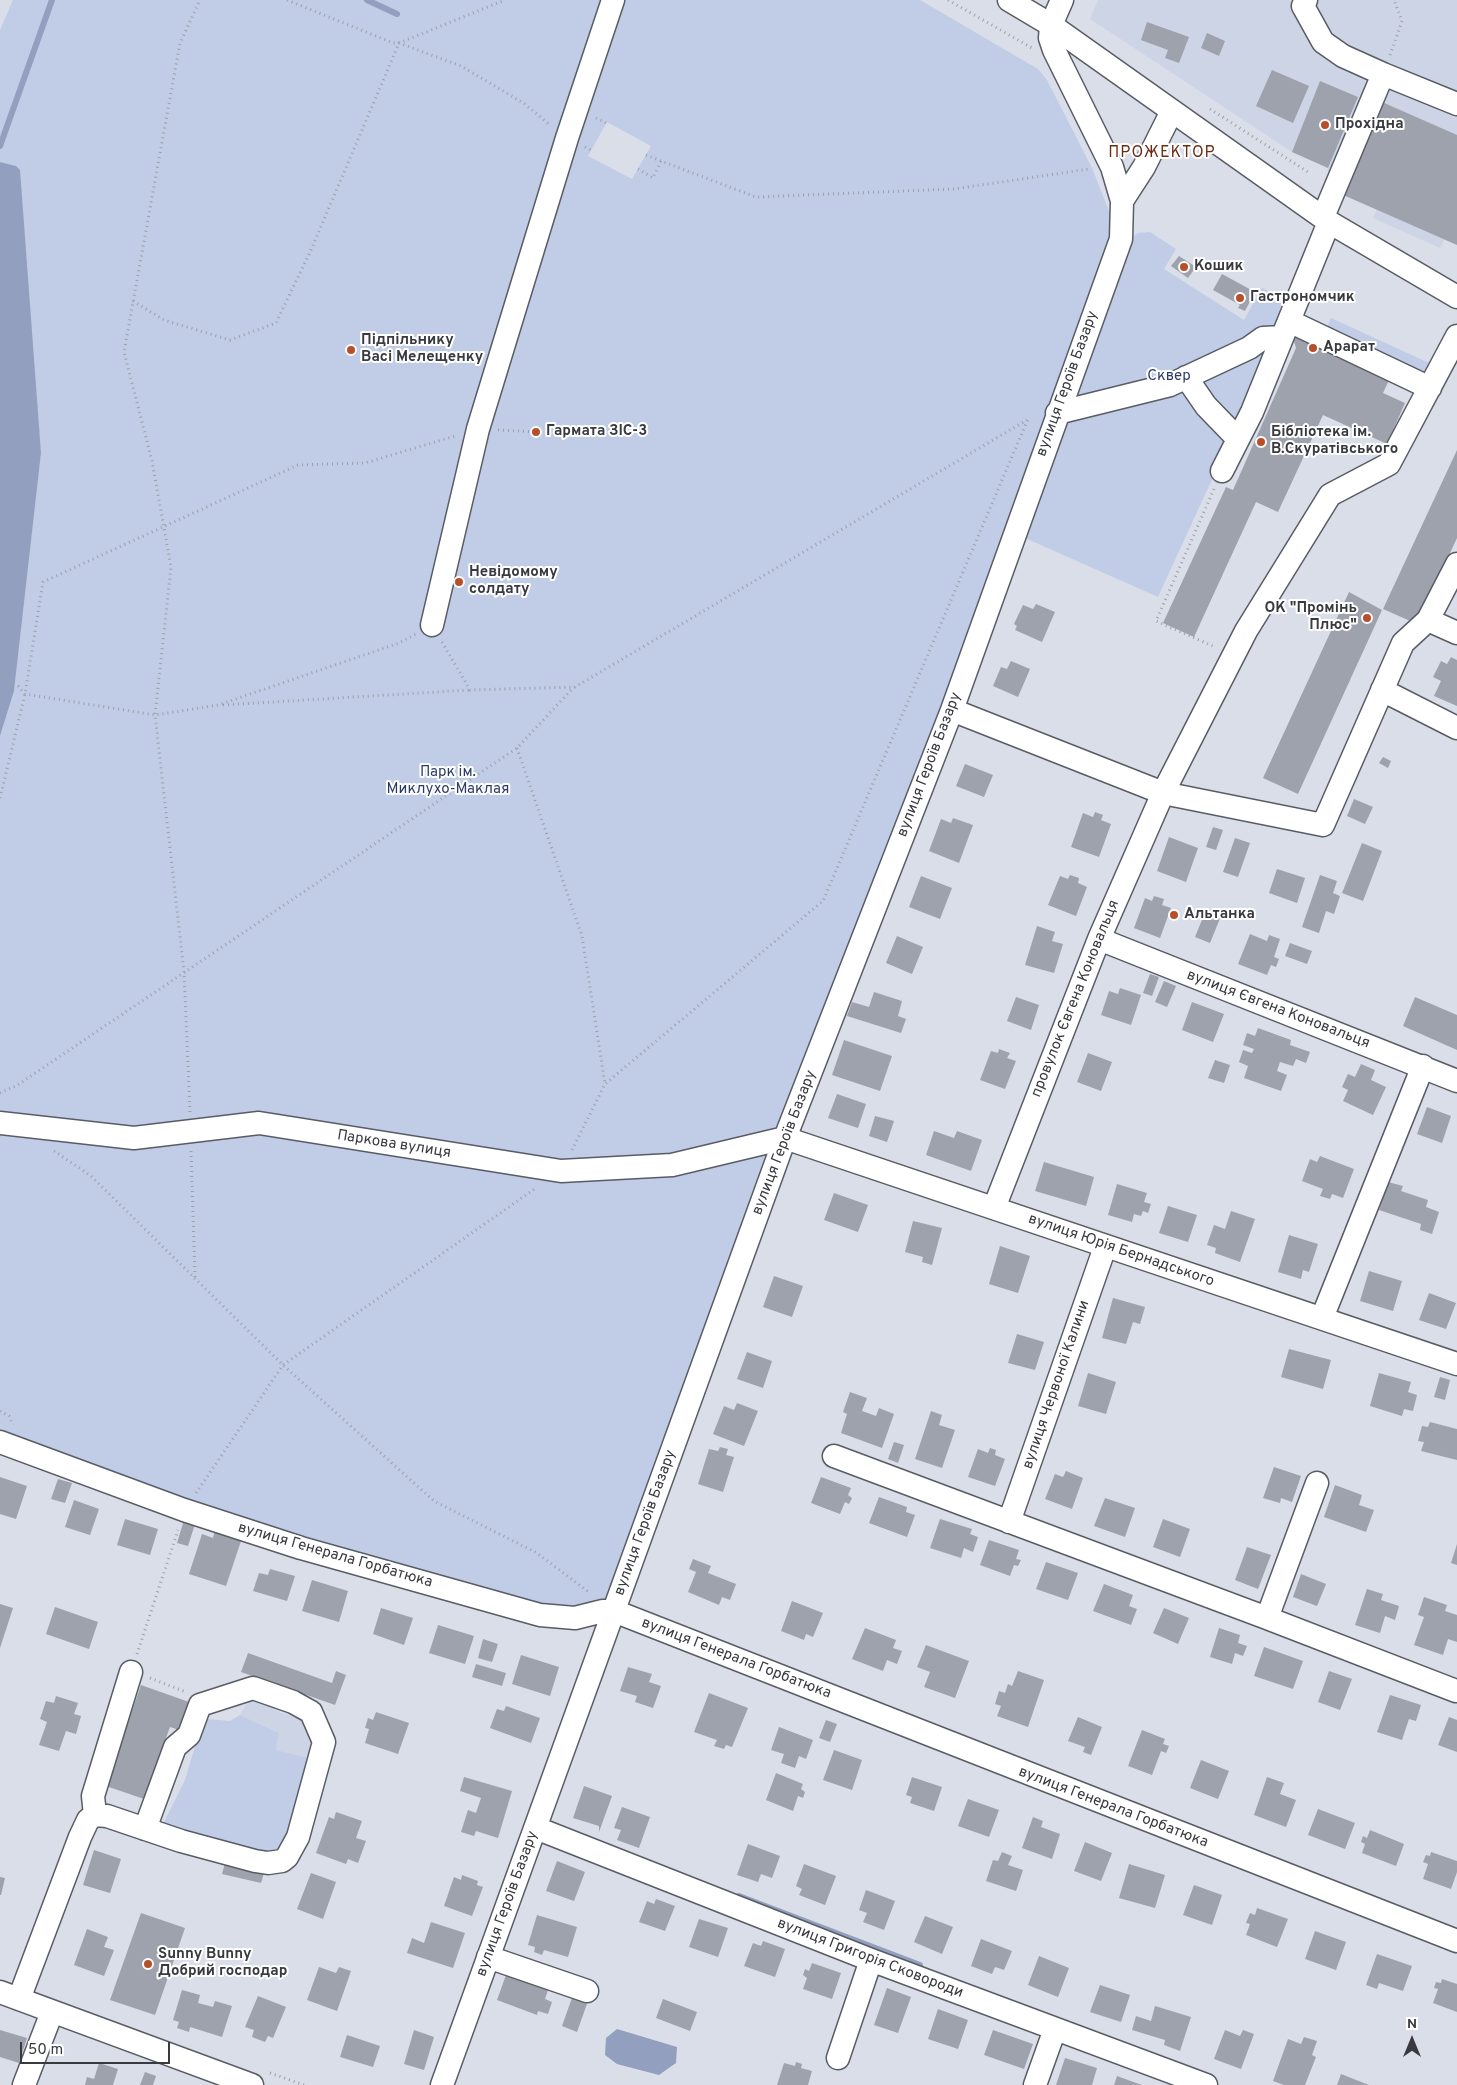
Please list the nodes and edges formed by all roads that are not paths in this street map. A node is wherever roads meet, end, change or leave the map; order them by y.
1 (613, 0) edge
2 (1009, 0) edge
3 (1062, 0) edge
4 (1306, 0) edge
5 (1051, 25) junction
6 (1383, 74) junction
7 (1457, 104) edge
8 (1172, 111) junction
9 (1122, 201) junction
10 (1326, 220) junction
11 (1457, 297) edge
12 (1286, 329) junction
13 (1457, 336) edge
14 (1186, 377) junction
15 (1430, 388) junction
16 (1057, 413) junction
17 (1238, 439) junction
18 (1222, 471) road end
19 (1457, 564) edge
20 (1428, 620) junction
21 (432, 625) road end
22 (1457, 633) edge
23 (1382, 690) junction
24 (952, 710) junction
25 (1457, 728) edge
26 (1163, 793) junction
27 (1099, 939) junction
28 (1423, 1066) junction
29 (1457, 1081) edge
30 (0, 1124) edge
31 (785, 1138) junction
32 (994, 1208) junction
33 (1106, 1247) junction
34 (1322, 1318) junction
35 (1457, 1364) edge
36 (0, 1442) edge
37 (834, 1456) dead end
38 (1317, 1483) dead end
39 (1009, 1522) junction
40 (614, 1611) junction
41 (1267, 1618) junction
42 (131, 1672) road end
43 (1456, 1690) edge
44 (95, 1815) junction
45 (536, 1828) junction
46 (145, 1829) junction
47 (1457, 1941) edge
48 (488, 1957) junction
49 (871, 1960) junction
50 (587, 1990) dead end
51 (10, 1996) edge
52 (52, 2012) junction
53 (1055, 2029) junction
54 (838, 2058) dead end
55 (240, 2083) edge
56 (24, 2085) edge
57 (442, 2085) edge
58 (1035, 2085) edge
59 (1206, 2085) edge

1 - 21 street
2 - 5 street
3 - 5 street
4 - 6 street
5 - 8 street
5 - 9 street
6 - 7 street
6 - 10 street
8 - 9 street
8 - 10 street
9 - 16 street, вулиця Героїв Базару
10 - 11 street
10 - 12 street
12 - 14 street
12 - 15 street
12 - 17 street
13 - 15 street, провулок Євгена Коновальця
14 - 16 street
14 - 17 street
15 - 26 street, провулок Євгена Коновальця
16 - 24 street, вулиця Героїв Базару
17 - 18 street
19 - 20 street
20 - 22 street
20 - 23 street
23 - 25 street
23 - 26 street
24 - 26 street
24 - 31 street, вулиця Героїв Базару
26 - 27 street, провулок Євгена Коновальця
27 - 28 street, вулиця Євгена Коновальця
27 - 32 street, провулок Євгена Коновальця
28 - 29 street, вулиця Євгена Коновальця
28 - 34 street
30 - 31 street, Паркова вулиця
31 - 32 street, вулиця Юрія Бернадського
31 - 40 street, вулиця Героїв Базару
32 - 33 street, вулиця Юрія Бернадського
33 - 34 street, вулиця Юрія Бернадського
33 - 39 street, вулиця Червоної Калини
34 - 35 street, вулиця Юрія Бернадського
36 - 40 street, вулиця Генерала Горбатюка
37 - 39 street
38 - 41 street
39 - 41 street
40 - 45 street, вулиця Героїв Базару
40 - 47 street, вулиця Генерала Горбатюка
41 - 43 street
42 - 44 street
44 - 46 street
44 - 51 street
45 - 48 street, вулиця Героїв Базару
45 - 49 street, вулиця Григорія Сковороди
46 - 46 street
48 - 50 street
48 - 57 street, вулиця Героїв Базару
49 - 53 street, вулиця Григорія Сковороди
49 - 54 street
51 - 52 street
52 - 55 street
52 - 56 street
53 - 58 street
53 - 59 street, вулиця Григорія Сковороди

